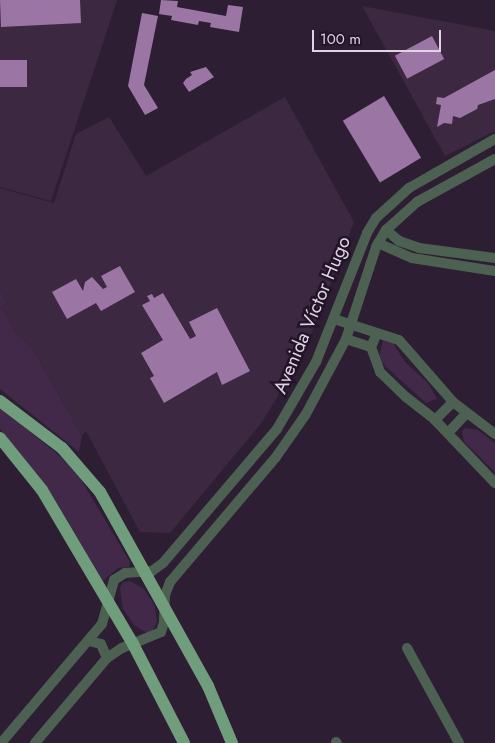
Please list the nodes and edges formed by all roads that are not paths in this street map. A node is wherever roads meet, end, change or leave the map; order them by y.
1 (495, 139) edge
2 (495, 159) edge
3 (452, 163) junction
4 (461, 179) junction
5 (409, 188) junction
6 (417, 202) junction
7 (386, 230) junction
8 (378, 243) junction
9 (431, 248) junction
10 (495, 258) edge
11 (429, 262) junction
12 (495, 271) edge
13 (334, 319) junction
14 (352, 325) junction
15 (377, 333) junction
16 (346, 339) junction
17 (371, 347) junction
18 (0, 401) edge
19 (454, 402) junction
20 (466, 414) junction
21 (436, 420) junction
22 (276, 429) junction
23 (448, 433) junction
24 (495, 434) edge
25 (0, 438) edge
26 (291, 438) junction
27 (495, 483) edge
28 (143, 573) junction
29 (108, 602) junction
30 (164, 606) junction
31 (89, 641) junction
32 (133, 644) junction
33 (407, 648) dead end
34 (107, 658) junction
35 (1, 743) edge
36 (35, 743) edge
37 (184, 743) edge
38 (232, 743) edge
39 (459, 743) edge

1 - 3 street, Avenida Víctor Hugo
2 - 4 street, Avenida Víctor Hugo
3 - 4 street
3 - 5 street, Avenida Víctor Hugo
4 - 6 street, Avenida Víctor Hugo
5 - 6 street
5 - 13 street, Avenida Víctor Hugo
6 - 7 street, Avenida Víctor Hugo
7 - 8 street, Avenida Víctor Hugo
7 - 9 street
8 - 11 street
8 - 14 street, Avenida Víctor Hugo
9 - 10 street
9 - 11 street
11 - 12 street
13 - 14 street
13 - 22 street, Avenida Víctor Hugo
14 - 15 street
14 - 16 street, Avenida Víctor Hugo
15 - 17 street
15 - 19 street
16 - 17 street
16 - 26 street, Avenida Víctor Hugo
17 - 21 street
18 - 28 main road
19 - 20 street
19 - 21 street
20 - 23 street
20 - 24 street
21 - 23 street
22 - 26 street
22 - 28 street, Avenida Víctor Hugo
23 - 27 street
25 - 29 main road
26 - 30 street, Avenida Víctor Hugo
28 - 29 street
28 - 30 main road
29 - 31 street
29 - 32 main road
30 - 32 street, Avenida Víctor Hugo
30 - 38 main road
31 - 34 street
31 - 35 street
32 - 34 street
32 - 37 main road
33 - 39 street
34 - 36 street

